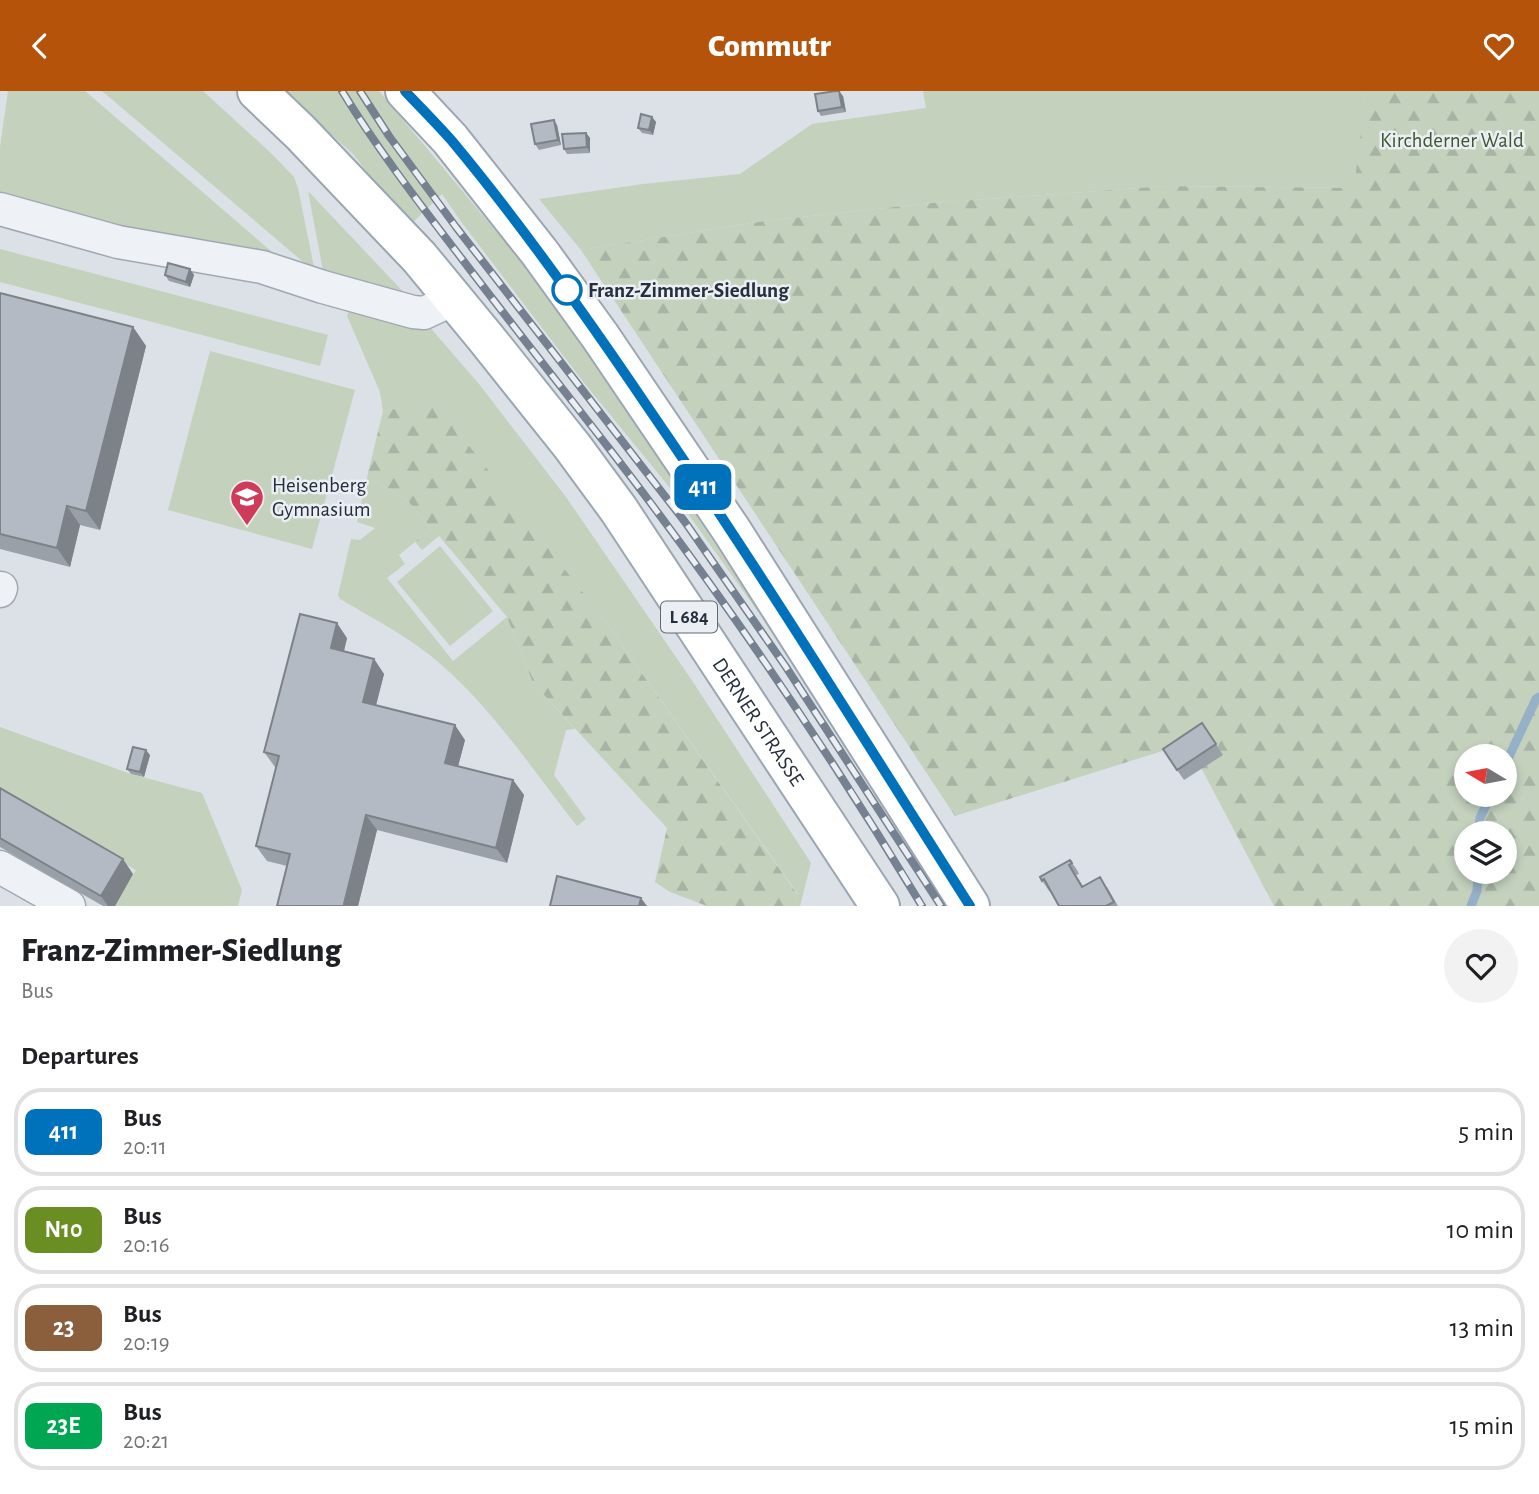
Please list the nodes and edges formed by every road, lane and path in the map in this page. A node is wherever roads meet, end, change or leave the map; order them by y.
1 (257, 91) edge
2 (405, 91) edge
3 (0, 209) edge
4 (454, 299) junction
5 (0, 867) edge
6 (69, 906) edge
7 (880, 906) edge
8 (970, 906) edge

1 - 4 main road, L 684
2 - 8 main road
3 - 4 lane
4 - 7 main road, DERNER STRASSE / L 684
5 - 6 lane

